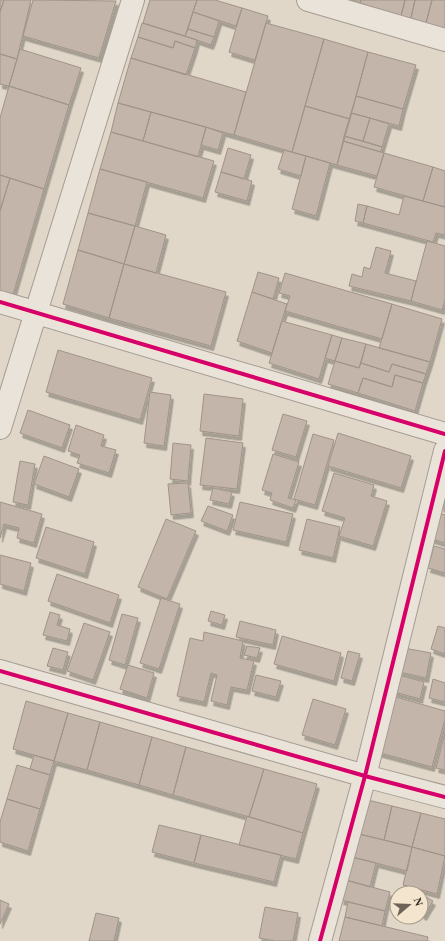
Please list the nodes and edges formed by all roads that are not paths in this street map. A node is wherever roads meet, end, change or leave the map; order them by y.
1 (134, 0) edge
2 (308, 0) edge
3 (445, 40) edge
4 (0, 302) edge
5 (35, 313) junction
6 (0, 428) edge
7 (445, 434) edge
8 (445, 451) edge
9 (0, 672) edge
10 (365, 776) junction
11 (445, 797) edge
12 (320, 941) edge

1 - 5 street
2 - 3 street
4 - 5 street
5 - 6 street
5 - 7 street
8 - 10 street
9 - 10 street
10 - 11 street
10 - 12 street

